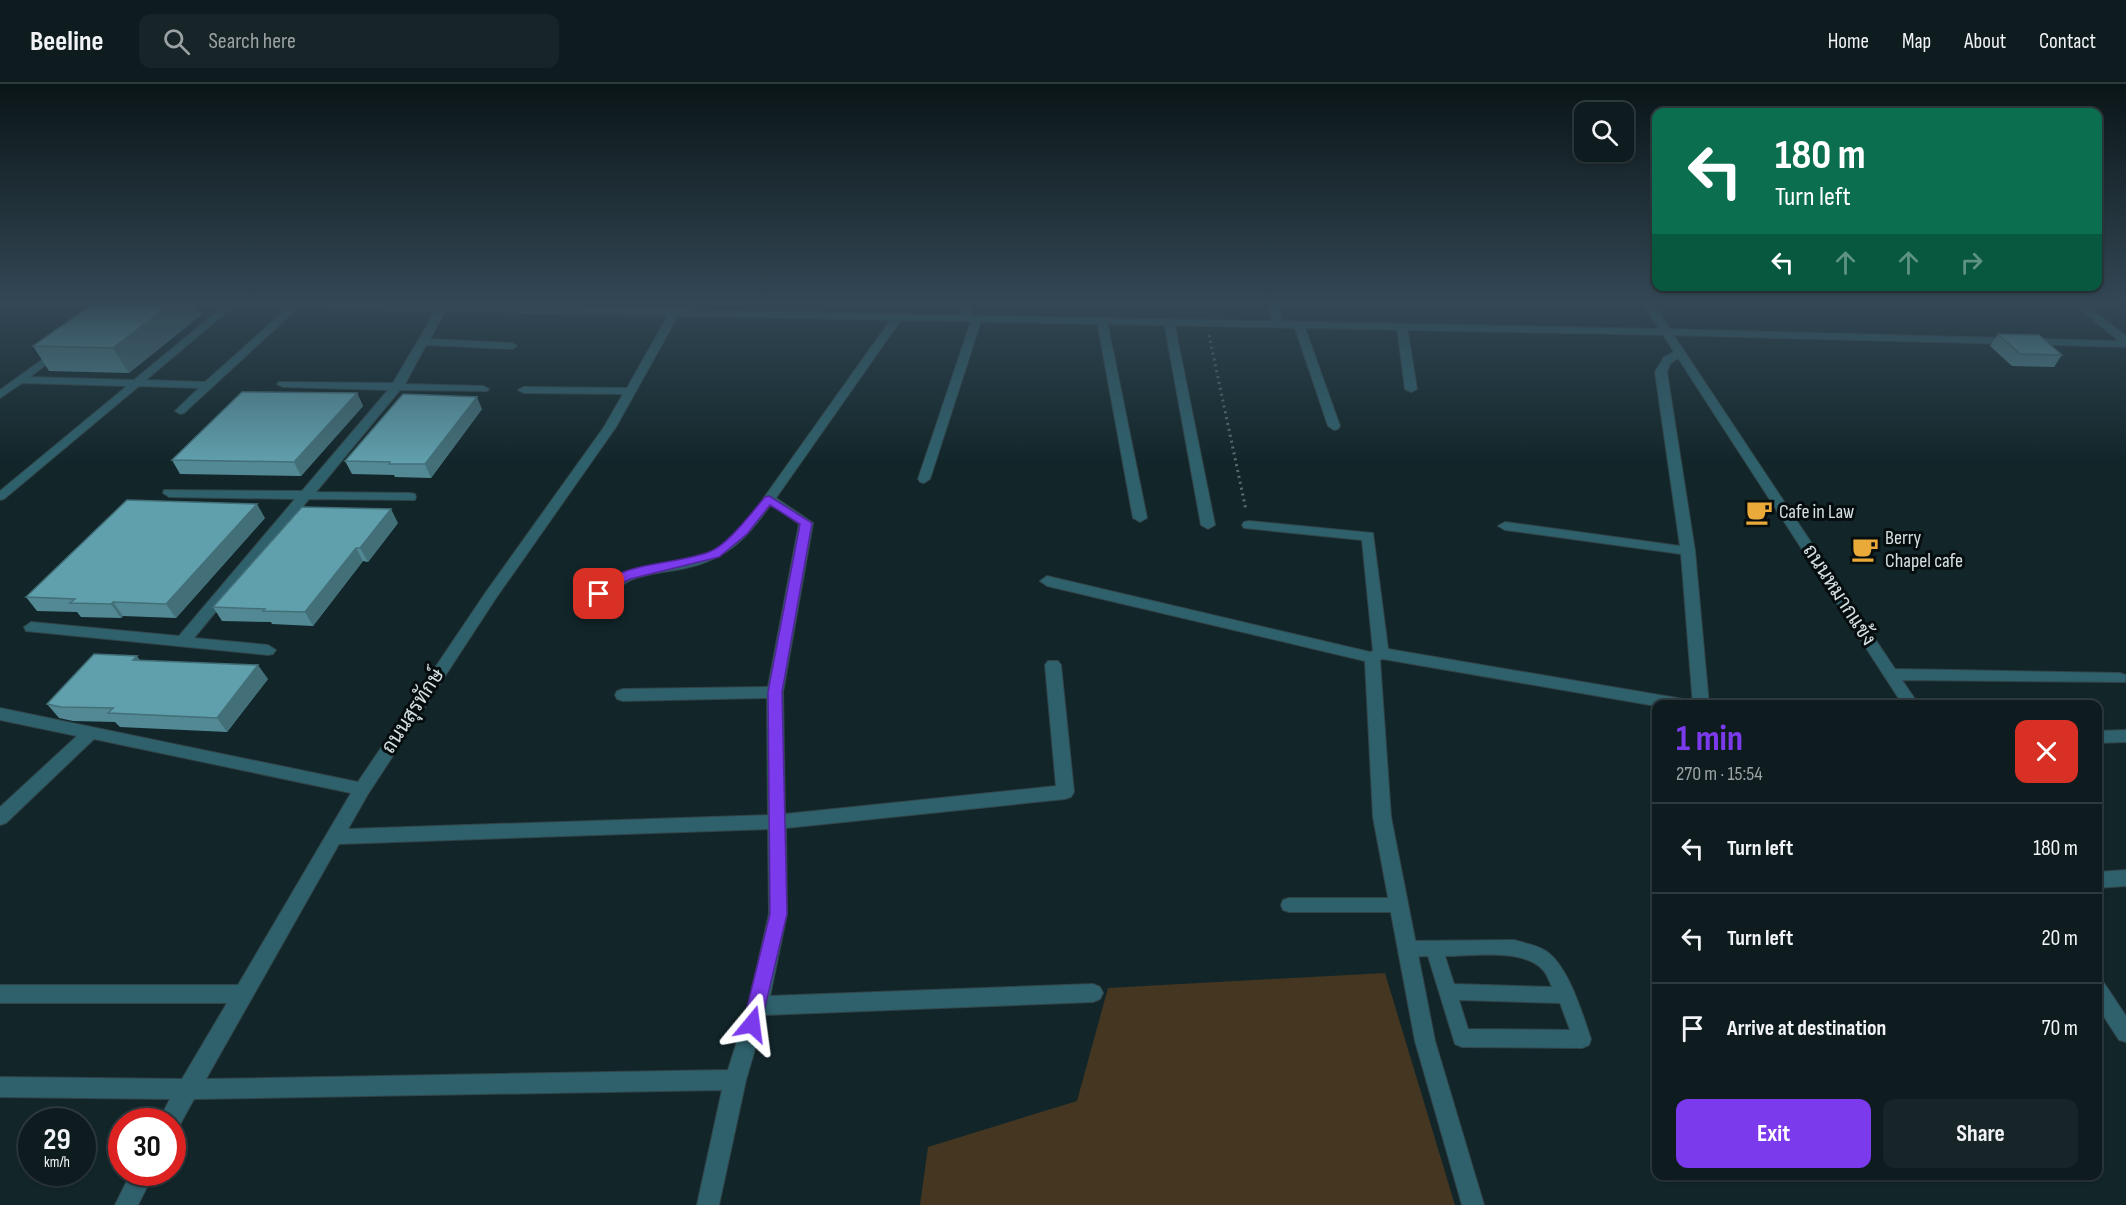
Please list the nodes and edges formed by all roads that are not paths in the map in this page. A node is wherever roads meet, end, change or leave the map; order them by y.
1 (52, 356) edge
2 (170, 356) edge
3 (237, 356) edge
4 (414, 356) edge
5 (650, 356) edge
6 (870, 356) edge
7 (964, 356) edge
8 (1109, 356) edge
9 (1176, 356) edge
10 (1310, 356) edge
11 (1406, 356) edge
12 (1673, 356) edge
13 (1683, 356) edge
14 (20, 380) junction
15 (138, 383) junction
16 (283, 384) dead end
17 (208, 385) junction
18 (397, 387) junction
19 (483, 389) dead end
20 (1411, 389) dead end
21 (524, 390) dead end
22 (631, 391) junction
23 (0, 395) edge
24 (180, 411) dead end
25 (1334, 426) dead end
26 (924, 478) dead end
27 (170, 493) dead end
28 (306, 496) junction
29 (0, 497) edge
30 (411, 497) dead end
31 (769, 499) junction
32 (1140, 518) dead end
33 (1208, 525) dead end
34 (1249, 525) road end
35 (1505, 526) dead end
36 (1688, 551) junction
37 (1047, 581) dead end
38 (599, 594) dead end
39 (31, 627) dead end
40 (182, 642) junction
41 (268, 650) dead end
42 (1376, 656) junction
43 (1053, 665) dead end
44 (1891, 674) junction
45 (2120, 678) dead end
46 (775, 692) junction
47 (623, 695) dead end
48 (1652, 700) edge
49 (1701, 700) edge
50 (1908, 700) edge
51 (0, 714) edge
52 (90, 733) junction
53 (2126, 736) edge
54 (2102, 737) edge
55 (362, 789) junction
56 (0, 818) edge
57 (778, 822) junction
58 (334, 837) junction
59 (2126, 878) edge
60 (2102, 880) edge
61 (1289, 905) dead end
62 (1399, 905) junction
63 (1407, 949) junction
64 (1434, 949) junction
65 (1448, 992) junction
66 (1093, 993) dead end
67 (2102, 993) edge
68 (0, 994) edge
69 (244, 994) junction
70 (1566, 995) junction
71 (758, 1006) junction
72 (2120, 1013) edge
73 (2126, 1033) edge
74 (735, 1080) junction
75 (0, 1087) edge
76 (187, 1089) junction
77 (177, 1108) edge
78 (136, 1186) edge
79 (126, 1205) edge
80 (708, 1205) edge
81 (1473, 1205) edge

1 - 14 lane
2 - 15 lane
3 - 17 lane
4 - 18 street
5 - 22 street, ถนนสุรทักษ์
6 - 31 street
7 - 26 street
8 - 32 street
9 - 33 street
10 - 25 street
11 - 20 street
12 - 36 street
13 - 44 street, ถนนหมากแข้ง
14 - 15 lane
14 - 23 lane
15 - 17 lane
15 - 29 lane
16 - 18 street
17 - 24 lane
18 - 19 street
18 - 28 street
21 - 22 street
22 - 55 street, ถนนสุรทักษ์
27 - 28 street
28 - 30 street
28 - 40 street
31 - 38 lane
31 - 46 street
34 - 42 street
35 - 36 street
36 - 49 street
37 - 42 street
39 - 40 street
40 - 41 street
42 - 48 street
42 - 62 street
43 - 57 street
44 - 45 street
44 - 50 street, ถนนหมากแข้ง
46 - 47 street
46 - 57 street
51 - 52 street
52 - 55 street
52 - 56 street
53 - 54 street
55 - 58 street, ถนนสุรทักษ์
57 - 58 street
57 - 71 street
58 - 69 street, ถนนสุรทักษ์
59 - 60 street
61 - 62 lane
62 - 63 street
63 - 64 lane
63 - 81 street
64 - 65 lane
64 - 70 lane
65 - 70 lane
65 - 70 lane
66 - 71 street
67 - 72 street
68 - 69 street
69 - 76 street, ถนนสุรทักษ์
71 - 74 street
72 - 73 street
74 - 76 street
74 - 80 street
75 - 76 street
76 - 77 street, ถนนสุรทักษ์
78 - 79 street

